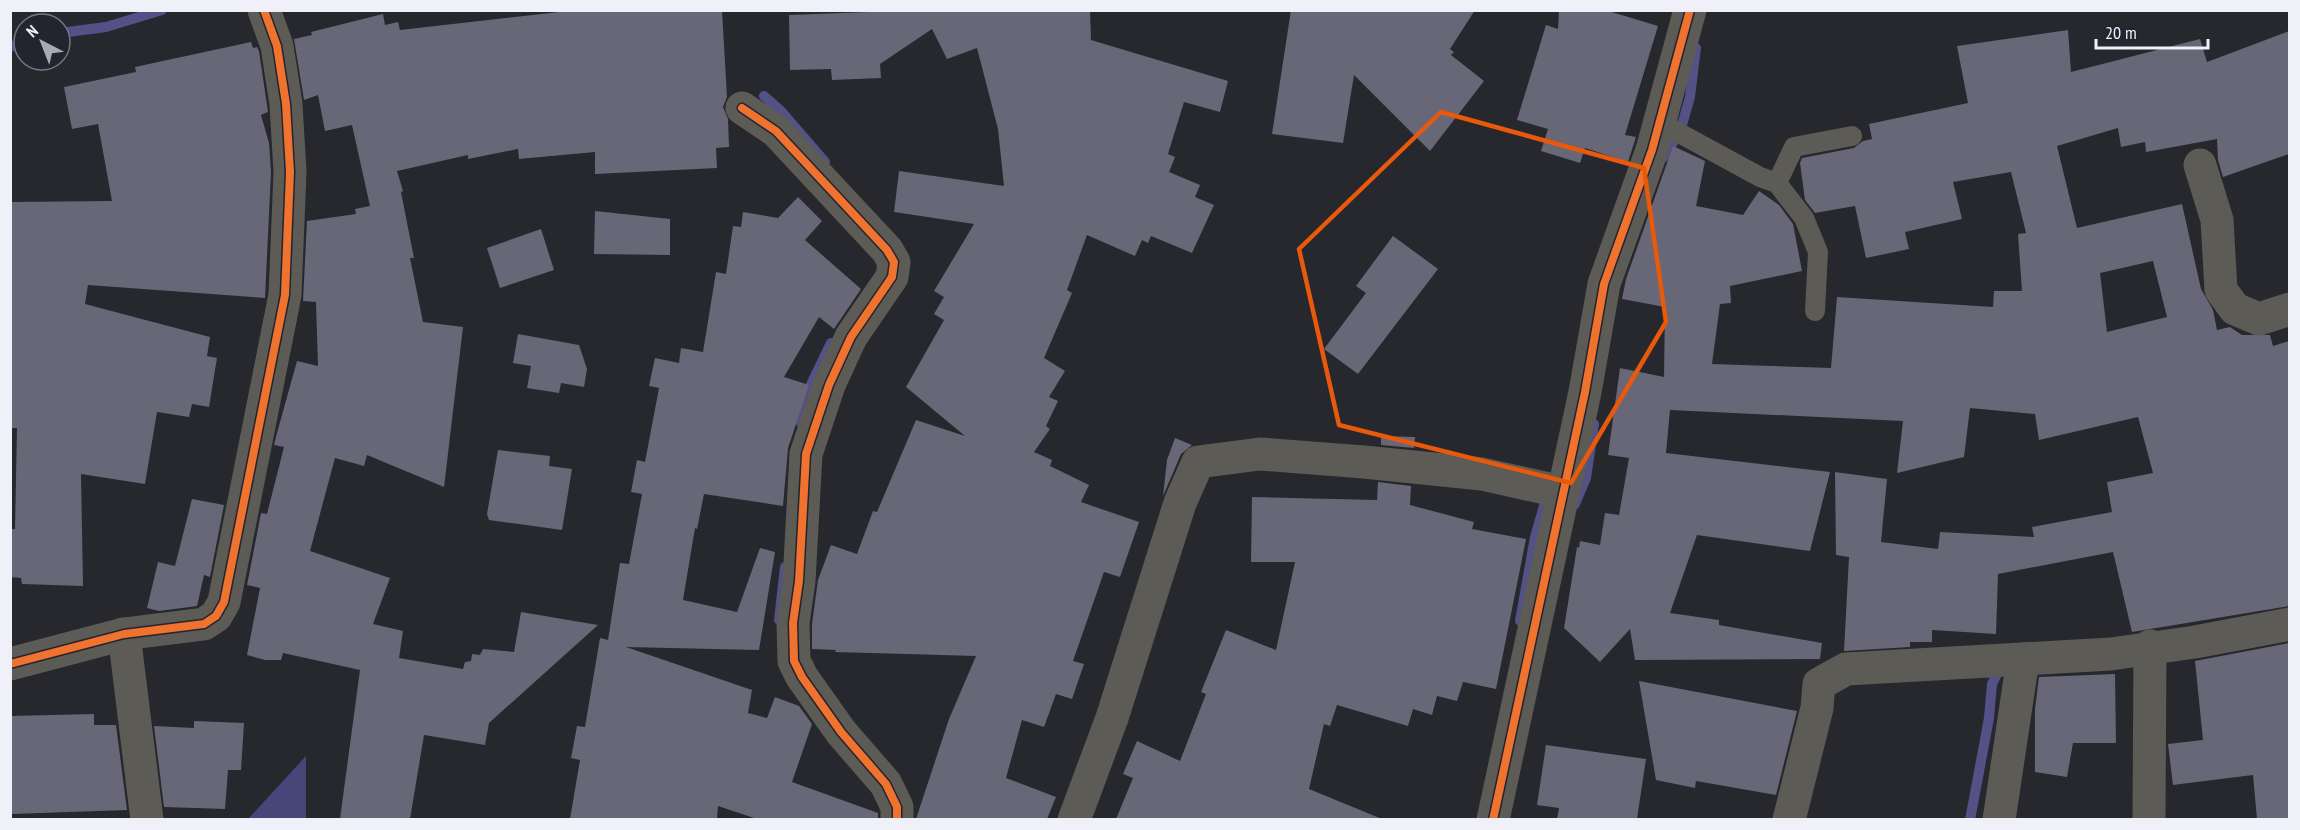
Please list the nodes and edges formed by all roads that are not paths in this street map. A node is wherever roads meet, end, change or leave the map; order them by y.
1 (264, 10) edge
2 (1690, 10) edge
3 (742, 108) dead end
4 (1659, 122) junction
5 (1852, 136) dead end
6 (2200, 165) dead end
7 (1777, 183) junction
8 (2289, 309) edge
9 (1815, 311) dead end
10 (1563, 492) junction
11 (2289, 624) edge
12 (124, 634) junction
13 (2150, 646) junction
14 (2023, 659) junction
15 (10, 664) edge
16 (147, 819) edge
17 (897, 819) edge
18 (1074, 819) edge
19 (1493, 819) edge
20 (1790, 819) edge
21 (1999, 819) edge
22 (2149, 819) edge

1 - 12 street
2 - 4 street
3 - 17 street
4 - 7 lane
4 - 10 street
5 - 7 lane
6 - 8 street
7 - 9 lane
10 - 18 street
10 - 19 street
11 - 13 street
12 - 15 street
12 - 16 street
13 - 14 street
13 - 22 street
14 - 20 street
14 - 21 street

